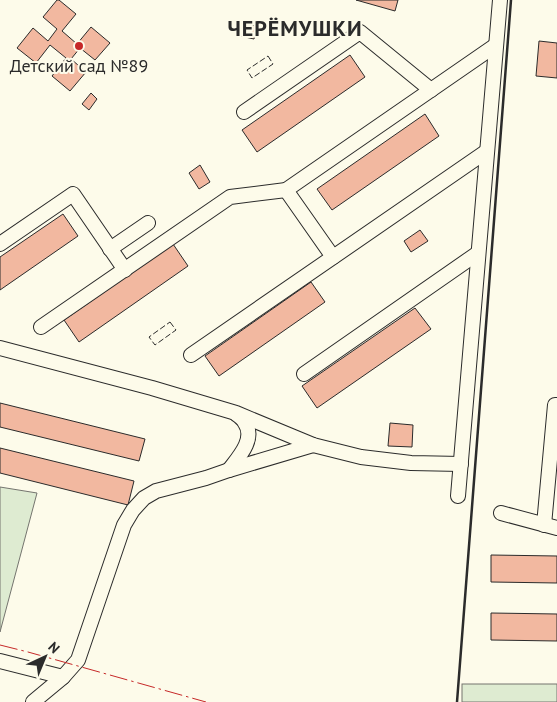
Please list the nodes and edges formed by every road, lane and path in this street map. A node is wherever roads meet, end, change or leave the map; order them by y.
1 (500, 0) edge
2 (496, 45) junction
3 (431, 90) junction
4 (244, 112) dead end
5 (487, 151) junction
6 (286, 190) junction
7 (148, 223) dead end
8 (0, 244) edge
9 (110, 249) junction
10 (478, 253) junction
11 (333, 257) junction
12 (125, 270) junction
13 (41, 328) dead end
14 (0, 348) edge
15 (191, 355) dead end
16 (304, 374) dead end
17 (557, 405) edge
18 (236, 413) junction
19 (313, 445) junction
20 (461, 464) junction
21 (228, 470) junction
22 (458, 496) dead end
23 (501, 513) dead end
24 (550, 527) edge
25 (0, 661) edge
26 (63, 677) junction
27 (33, 702) edge

1 - 2 street
2 - 3 street
2 - 5 street
3 - 4 street
3 - 6 street
5 - 10 street
5 - 11 street
6 - 11 street
6 - 12 street
7 - 9 street
8 - 9 street
9 - 12 street
10 - 16 street
10 - 20 street
11 - 15 street
12 - 13 street
14 - 18 street
17 - 24 street
18 - 19 street
18 - 21 street
19 - 20 street
19 - 21 street
20 - 22 street
21 - 26 street
23 - 24 street
25 - 26 street
26 - 27 street

